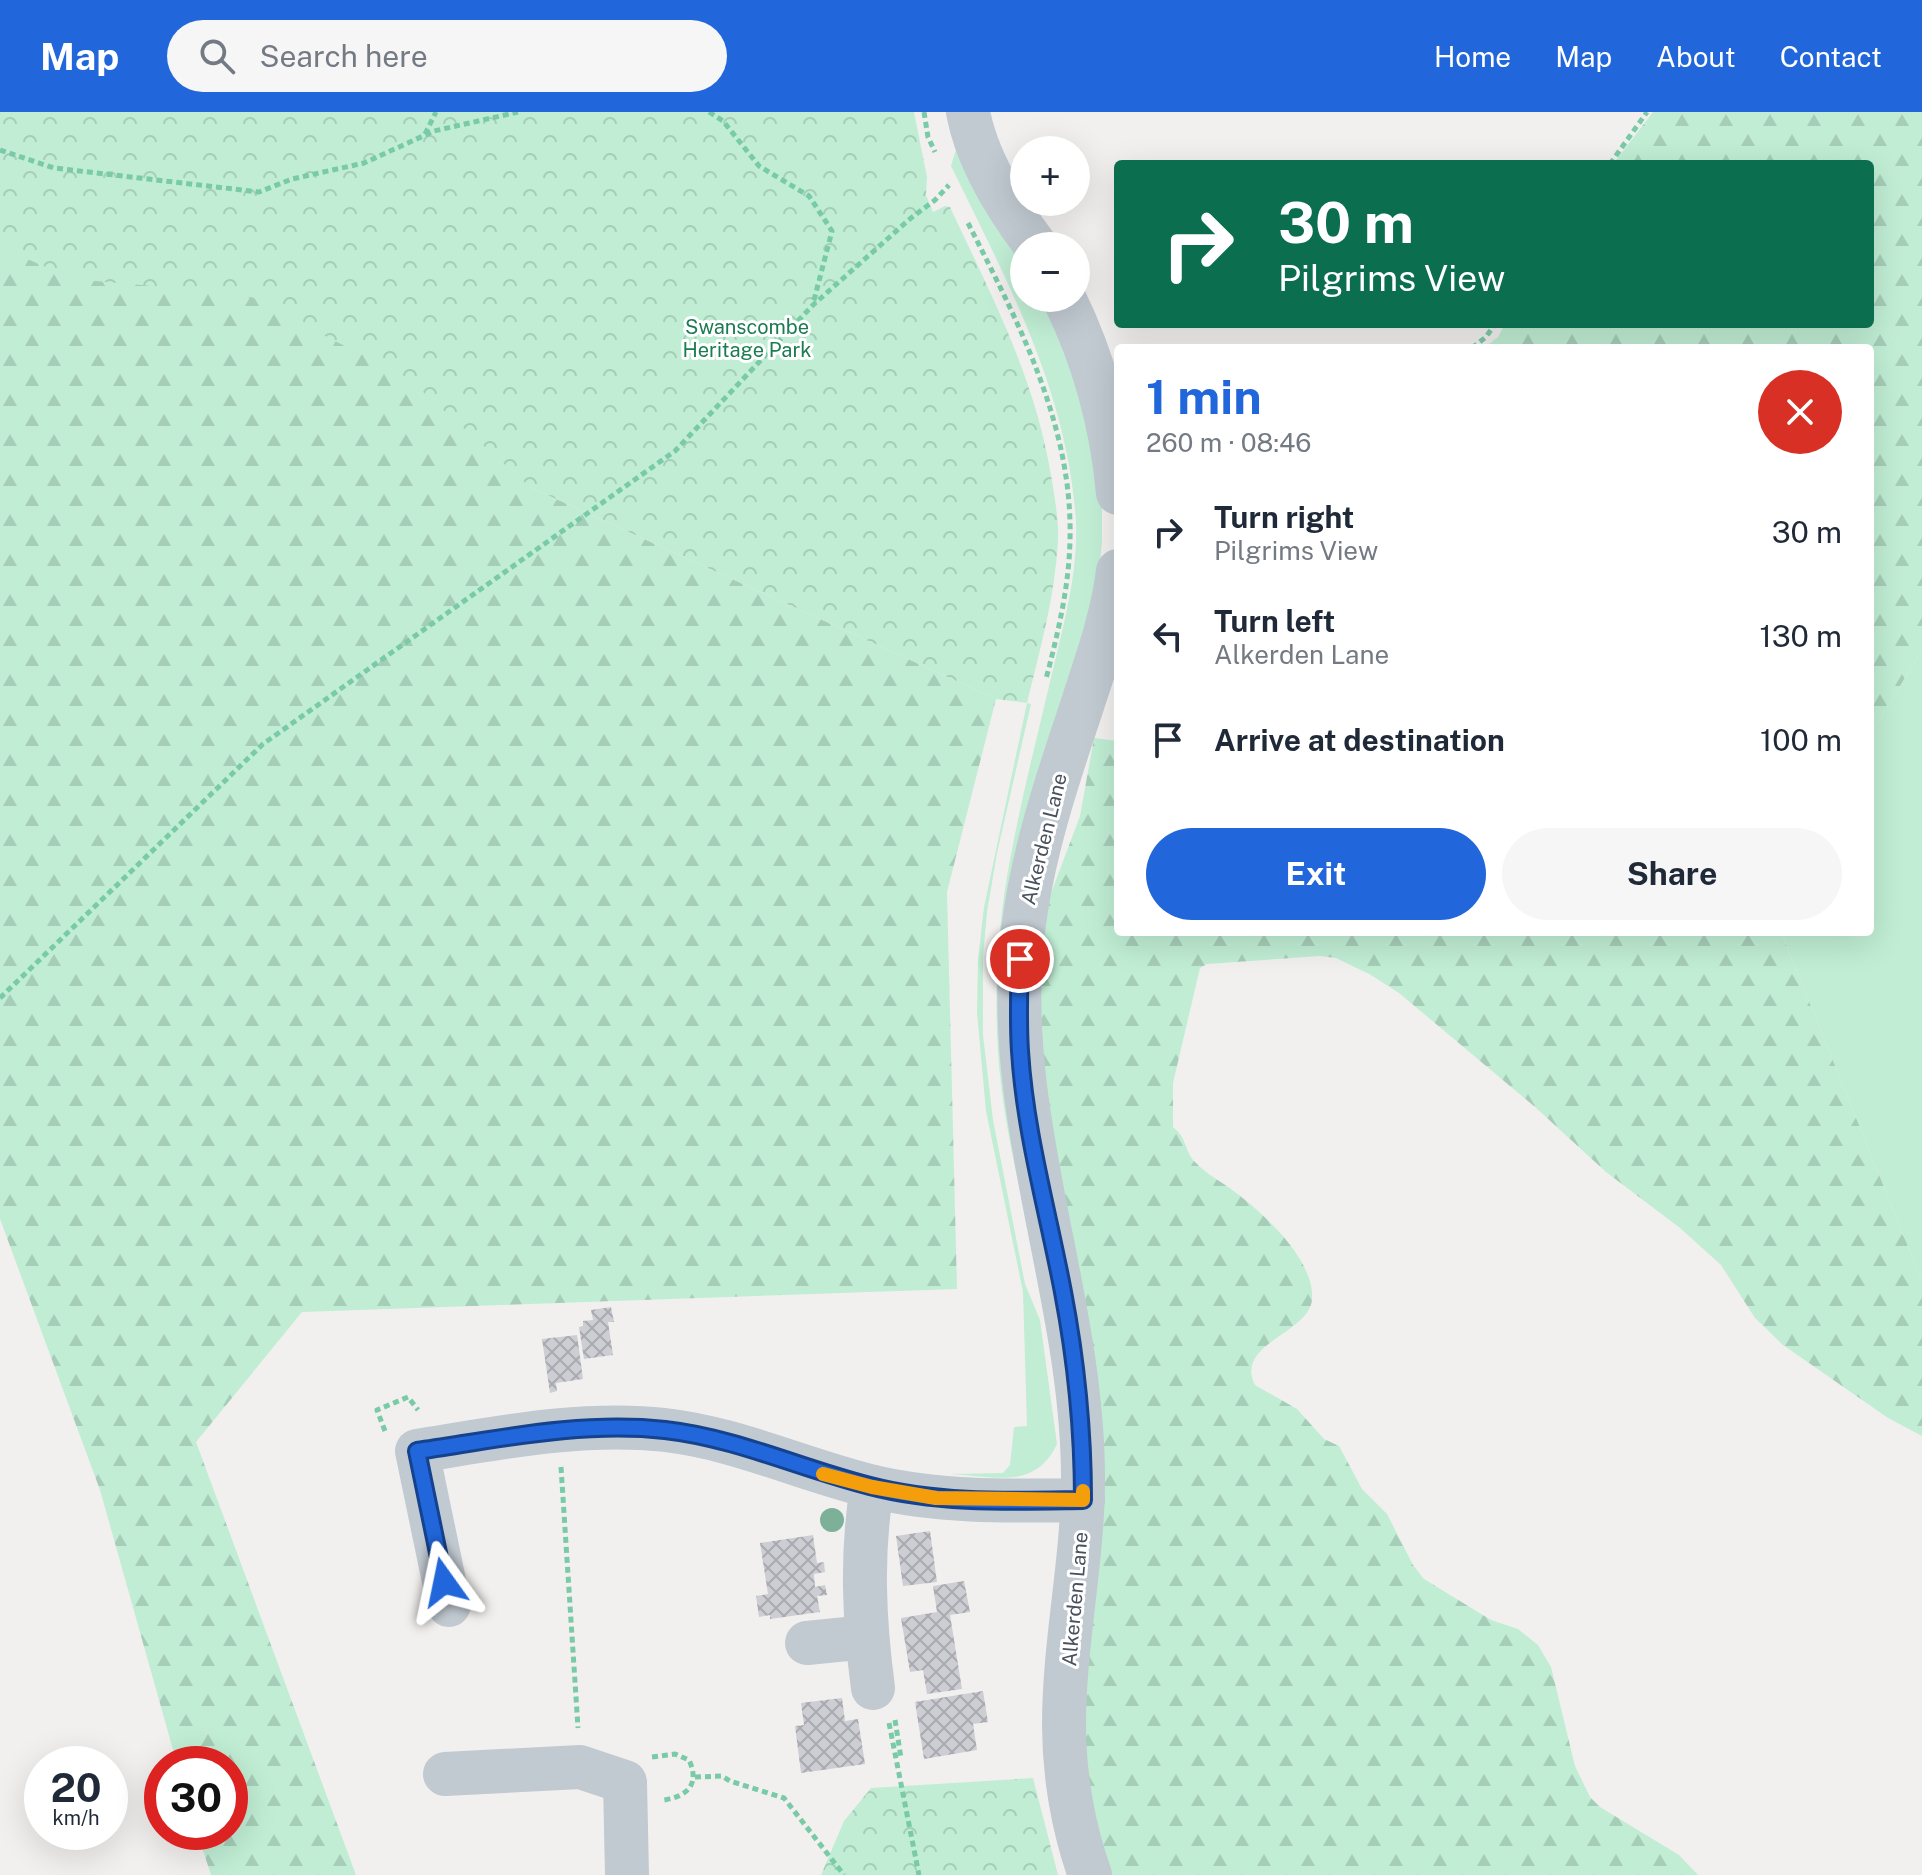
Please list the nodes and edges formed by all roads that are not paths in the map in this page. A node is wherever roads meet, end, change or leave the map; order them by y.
1 (968, 112) edge
2 (1026, 232) edge
3 (1071, 312) edge
4 (1114, 463) edge
5 (1114, 592) edge
6 (872, 1487) junction
7 (1083, 1500) junction
8 (449, 1605) dead end
9 (867, 1637) junction
10 (807, 1643) dead end
11 (878, 1691) road end
12 (445, 1774) dead end
13 (627, 1875) edge
14 (1090, 1875) edge

1 - 2 street
3 - 4 street
5 - 7 street, Alkerden Lane
6 - 7 street
6 - 8 street
6 - 9 street
7 - 14 street, Alkerden Lane
9 - 10 street
9 - 11 street
12 - 13 street

